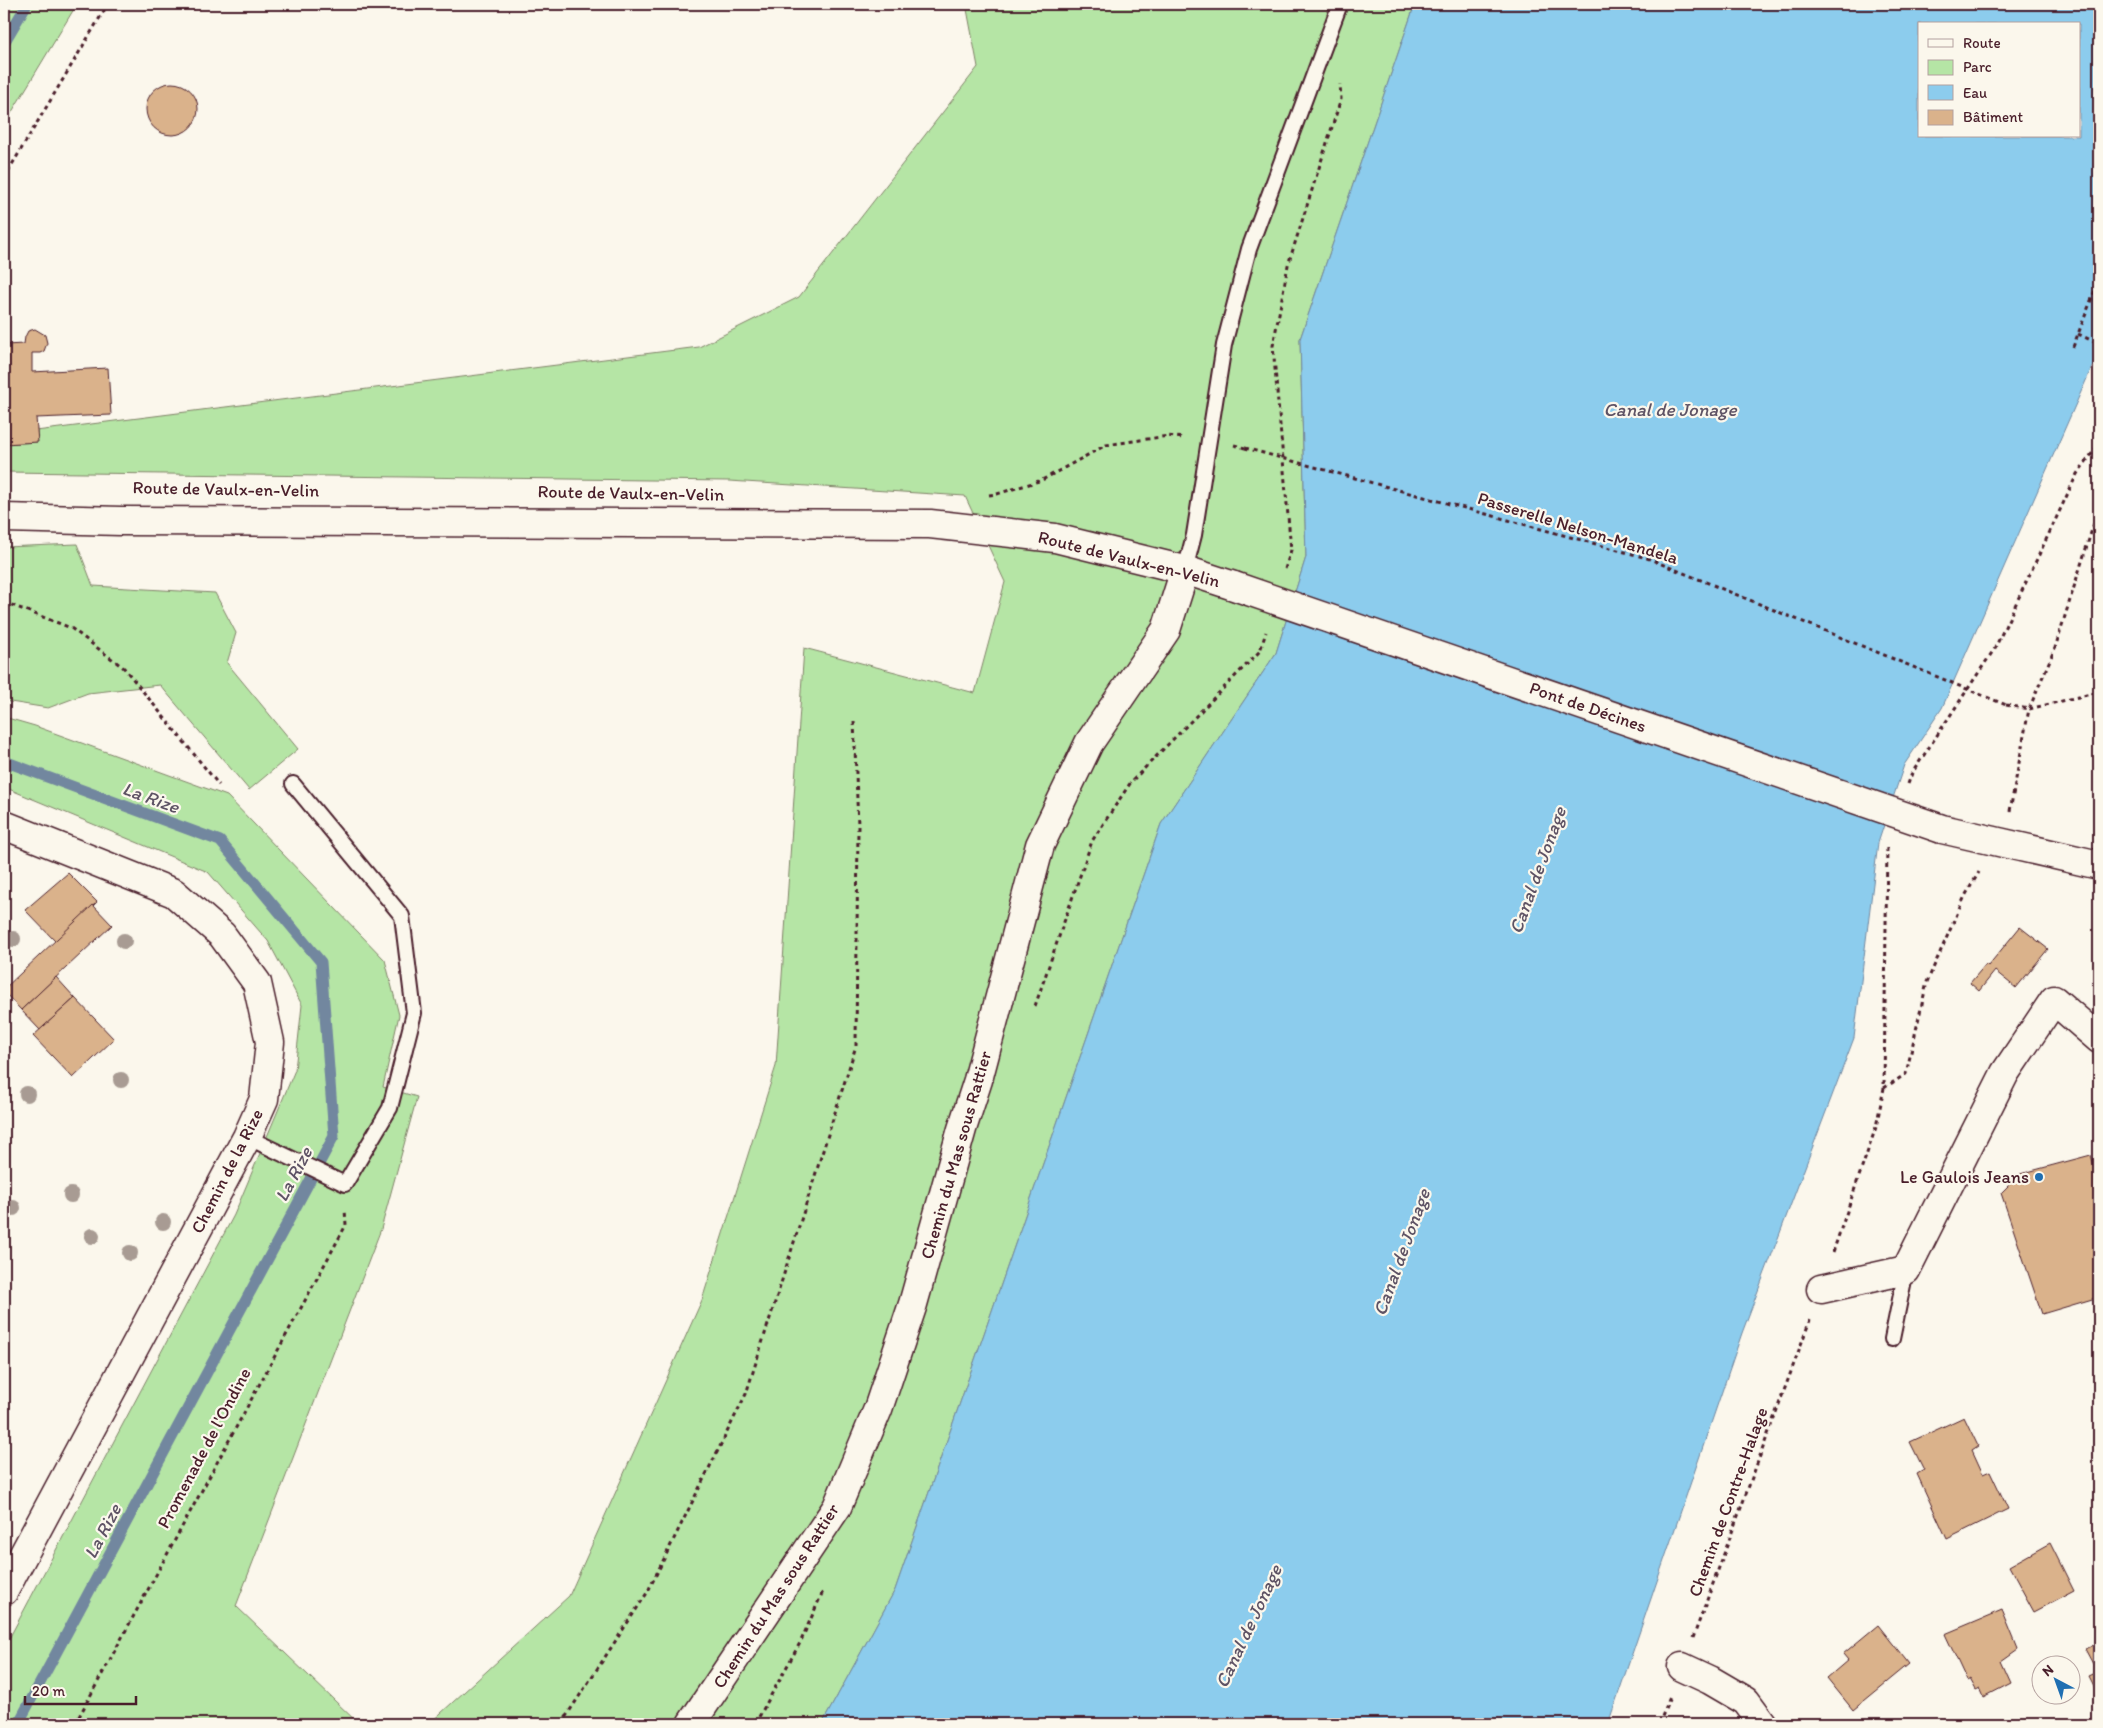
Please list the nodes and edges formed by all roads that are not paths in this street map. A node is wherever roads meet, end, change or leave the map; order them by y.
1 (1340, 4) edge
2 (4, 518) edge
3 (1185, 570) junction
4 (1234, 586) joint
5 (292, 784) dead end
6 (4, 825) edge
7 (2099, 866) edge
8 (2099, 1039) edge
9 (247, 1137) junction
10 (1906, 1270) junction
11 (1821, 1289) road end
12 (1892, 1339) dead end
13 (4, 1591) edge
14 (1682, 1667) road end
15 (691, 1724) edge
16 (1763, 1724) edge

1 - 3 lane
2 - 3 street, Route de Vaulx-en-Velin
3 - 4 street, Route de Vaulx-en-Velin
3 - 15 street, Chemin du Mas sous Rattier
4 - 7 street, Pont de Décines, bridge
5 - 9 lane
6 - 9 street, Chemin de la Rize
8 - 10 street
9 - 13 street, Chemin de la Rize
10 - 11 street
10 - 12 lane
14 - 16 street

